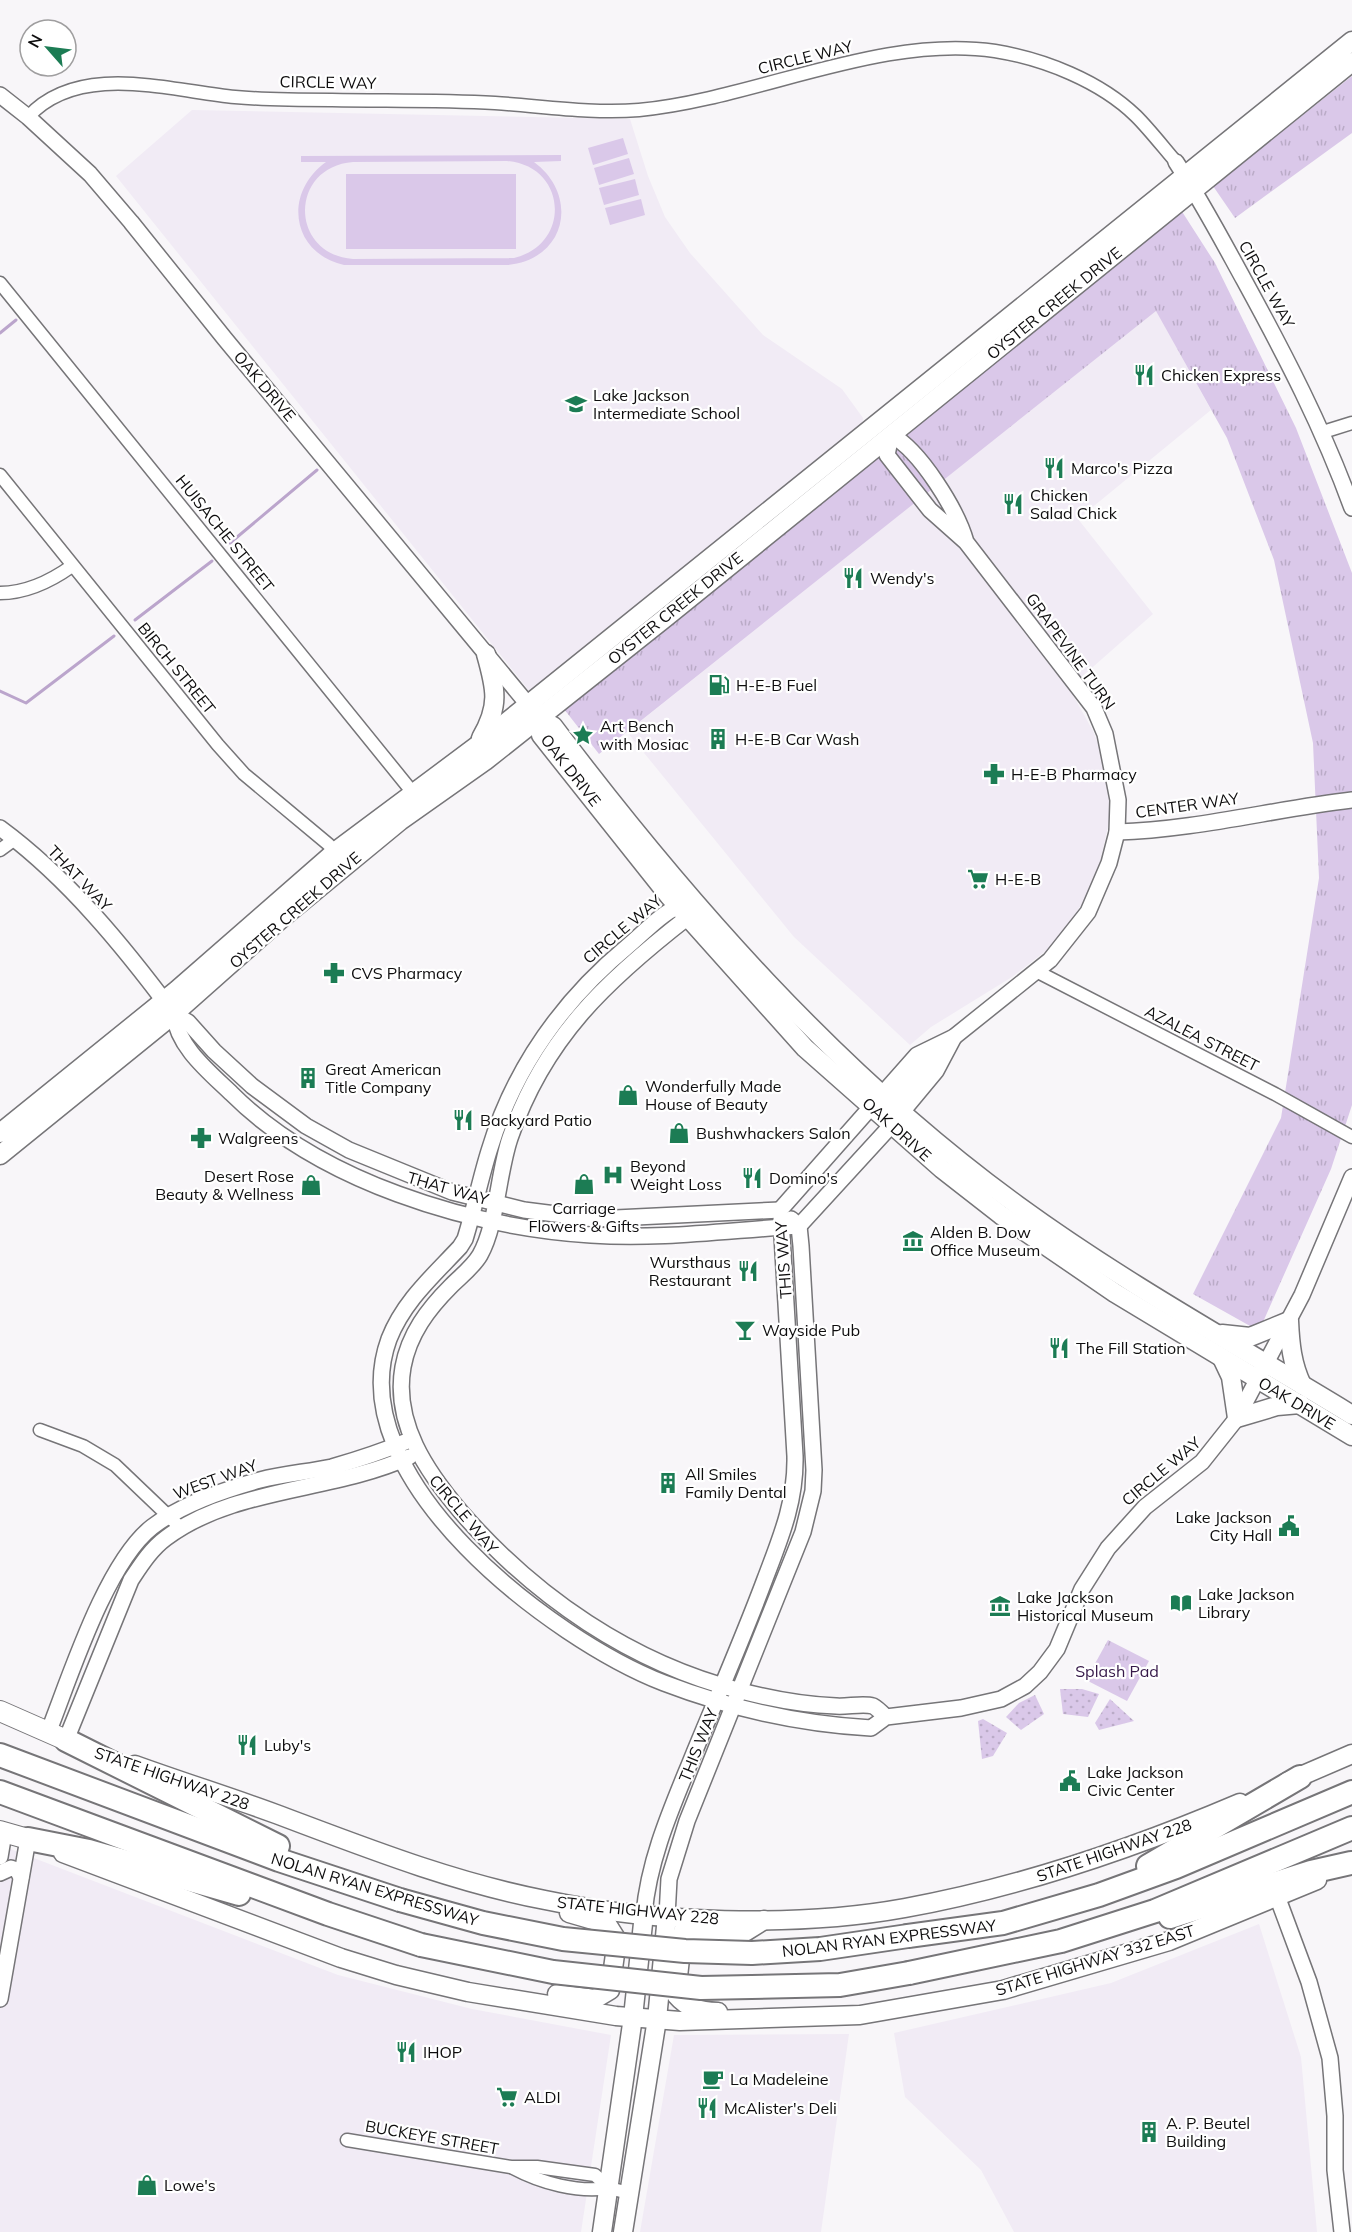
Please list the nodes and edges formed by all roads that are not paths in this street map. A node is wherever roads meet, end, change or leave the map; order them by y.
1 (1352, 41) edge
2 (1352, 62) edge
3 (0, 95) edge
4 (28, 117) junction
5 (1185, 175) junction
6 (0, 283) edge
7 (1352, 423) edge
8 (1323, 432) junction
9 (891, 435) junction
10 (0, 475) edge
11 (1352, 508) edge
12 (966, 542) junction
13 (72, 566) junction
14 (0, 592) edge
15 (486, 654) junction
16 (534, 711) junction
17 (478, 745) junction
18 (418, 798) junction
19 (1352, 800) edge
20 (0, 828) edge
21 (1117, 832) junction
22 (15, 838) junction
23 (0, 850) edge
24 (341, 858) junction
25 (687, 908) junction
26 (1036, 971) junction
27 (169, 1008) junction
28 (954, 1037) junction
29 (252, 1086) junction
30 (245, 1107) junction
31 (888, 1107) junction
32 (0, 1133) edge
33 (1352, 1137) edge
34 (0, 1155) edge
35 (1352, 1177) edge
36 (477, 1200) junction
37 (494, 1204) junction
38 (780, 1210) junction
39 (472, 1216) junction
40 (491, 1220) junction
41 (799, 1226) junction
42 (782, 1227) junction
43 (1289, 1321) junction
44 (1216, 1333) junction
45 (1222, 1358) junction
46 (1262, 1371) junction
47 (1302, 1385) junction
48 (1300, 1404) junction
49 (1352, 1415) edge
50 (1238, 1418) junction
51 (40, 1430) dead end
52 (1352, 1436) edge
53 (416, 1445) junction
54 (399, 1453) junction
55 (227, 1490) junction
56 (234, 1505) junction
57 (169, 1516) junction
58 (181, 1528) junction
59 (117, 1570) junction
60 (131, 1580) junction
61 (76, 1662) junction
62 (93, 1670) junction
63 (722, 1685) junction
64 (739, 1691) junction
65 (716, 1701) junction
66 (732, 1707) junction
67 (0, 1711) edge
68 (886, 1718) junction
69 (57, 1737) junction
70 (1352, 1754) edge
71 (0, 1755) edge
72 (1300, 1777) junction
73 (0, 1792) edge
74 (1352, 1792) edge
75 (1352, 1828) edge
76 (2, 1832) edge
77 (28, 1839) junction
78 (0, 1857) edge
79 (1351, 1863) edge
80 (0, 1873) edge
81 (21, 1877) junction
82 (346, 1882) junction
83 (1100, 1895) junction
84 (1277, 1896) junction
85 (546, 1901) junction
86 (328, 1914) junction
87 (644, 1914) junction
88 (667, 1916) junction
89 (764, 1920) junction
90 (1061, 1941) junction
91 (0, 1999) edge
92 (522, 2000) junction
93 (633, 2017) junction
94 (657, 2019) junction
95 (743, 2021) junction
96 (347, 2140) dead end
97 (609, 2187) junction
98 (628, 2193) junction
99 (602, 2232) edge
100 (623, 2232) edge
101 (1342, 2232) edge

1 - 5 main road, OYSTER CREEK DRIVE
2 - 5 main road, OYSTER CREEK DRIVE
3 - 4 street, OAK DRIVE
4 - 5 street, CIRCLE WAY
4 - 15 street, OAK DRIVE
5 - 8 street, CIRCLE WAY
5 - 9 main road, OYSTER CREEK DRIVE
5 - 16 main road, OYSTER CREEK DRIVE
6 - 18 street, HUISACHE STREET
7 - 8 street
8 - 11 street, CIRCLE WAY
9 - 12 street, GRAPEVINE TURN
9 - 12 street, GRAPEVINE TURN
9 - 16 main road, OYSTER CREEK DRIVE
10 - 13 street, BIRCH STREET
12 - 21 street, GRAPEVINE TURN
13 - 14 street
13 - 24 street, BIRCH STREET
15 - 16 street, OAK DRIVE
15 - 17 main road
16 - 17 main road, OYSTER CREEK DRIVE
16 - 18 main road, OYSTER CREEK DRIVE
16 - 25 main road, OAK DRIVE
17 - 18 main road, OYSTER CREEK DRIVE
18 - 24 main road, OYSTER CREEK DRIVE
19 - 21 street, CENTER WAY
20 - 22 street, THAT WAY
21 - 26 street, CENTER WAY
22 - 23 street
22 - 27 street, THAT WAY
24 - 27 main road, OYSTER CREEK DRIVE
25 - 31 main road, OAK DRIVE
25 - 36 street, CIRCLE WAY
25 - 37 street, CIRCLE WAY
26 - 28 street, CENTER WAY
26 - 33 street, AZALEA STREET
27 - 29 street, THAT WAY
27 - 30 street, THAT WAY
27 - 32 main road, OYSTER CREEK DRIVE
27 - 34 main road, OYSTER CREEK DRIVE
28 - 31 street, CENTER WAY
28 - 31 street, CENTER WAY
29 - 30 street
29 - 36 street, THAT WAY
30 - 39 street, THAT WAY
31 - 38 street, CENTER WAY
31 - 41 street, CENTER WAY
31 - 44 main road, OAK DRIVE
31 - 45 main road, OAK DRIVE
35 - 43 street, CIRCLE WAY
36 - 37 street, THAT WAY
36 - 39 street, CIRCLE WAY
37 - 38 street, THAT WAY
37 - 40 street, CIRCLE WAY
38 - 41 street, THIS WAY
38 - 42 street, THIS WAY
39 - 40 street, THAT WAY
39 - 54 street, CIRCLE WAY
40 - 42 street, THAT WAY
40 - 53 street, CIRCLE WAY
41 - 42 street
41 - 64 street, THIS WAY
42 - 63 street, THIS WAY
43 - 44 main road
43 - 46 street, CIRCLE WAY
43 - 47 main road
44 - 46 main road, OAK DRIVE
45 - 46 main road, OAK DRIVE
45 - 50 main road
46 - 47 main road, OAK DRIVE
46 - 48 main road, OAK DRIVE
46 - 50 street, CIRCLE WAY
47 - 49 main road, OAK DRIVE
48 - 50 main road
48 - 52 main road, OAK DRIVE
50 - 68 street, CIRCLE WAY
51 - 57 street
53 - 54 street, WEST WAY
53 - 63 street, CIRCLE WAY
54 - 55 street, WEST WAY
54 - 56 street, WEST WAY
54 - 65 street, CIRCLE WAY
55 - 56 street
55 - 57 street, WEST WAY
56 - 58 street, WEST WAY
57 - 58 street
57 - 59 street, WEST WAY
58 - 60 street, WEST WAY
59 - 60 street
59 - 61 street, WEST WAY
60 - 62 street, WEST WAY
61 - 62 street
61 - 69 street, WEST WAY
62 - 69 street, WEST WAY
63 - 64 street, CIRCLE WAY
63 - 65 street, THIS WAY
64 - 66 street, THIS WAY
64 - 68 street, CIRCLE WAY
65 - 66 street, CIRCLE WAY
65 - 87 street, THIS WAY
66 - 68 street, CIRCLE WAY
66 - 88 street, THIS WAY
67 - 69 main road, STATE HIGHWAY 228
69 - 82 highway
69 - 85 main road, STATE HIGHWAY 228
70 - 72 main road, STATE HIGHWAY 228
71 - 82 highway, NOLAN RYAN EXPRESSWAY
72 - 83 highway
72 - 89 main road, STATE HIGHWAY 228
73 - 86 highway, NOLAN RYAN EXPRESSWAY
74 - 83 highway, NOLAN RYAN EXPRESSWAY
75 - 90 highway, NOLAN RYAN EXPRESSWAY
76 - 77 main road
76 - 78 street
77 - 81 street
77 - 86 highway
77 - 92 main road
79 - 84 main road, STATE HIGHWAY 332 EAST
79 - 90 highway
80 - 81 street
81 - 91 street
82 - 83 highway, NOLAN RYAN EXPRESSWAY, bridge
84 - 95 main road, STATE HIGHWAY 332 EAST
84 - 101 street
85 - 87 main road, STATE HIGHWAY 228
85 - 92 main road
86 - 90 highway, NOLAN RYAN EXPRESSWAY, bridge
87 - 88 main road, STATE HIGHWAY 228
87 - 93 main road, THIS WAY
88 - 89 main road, STATE HIGHWAY 228
88 - 94 main road, THIS WAY
89 - 95 main road
92 - 93 main road
93 - 94 main road
93 - 97 main road, THIS WAY
94 - 95 main road
94 - 98 main road, THIS WAY
96 - 97 street, BUCKEYE STREET
97 - 98 street, BUCKEYE STREET
97 - 99 main road, THIS WAY
98 - 100 main road, THIS WAY

